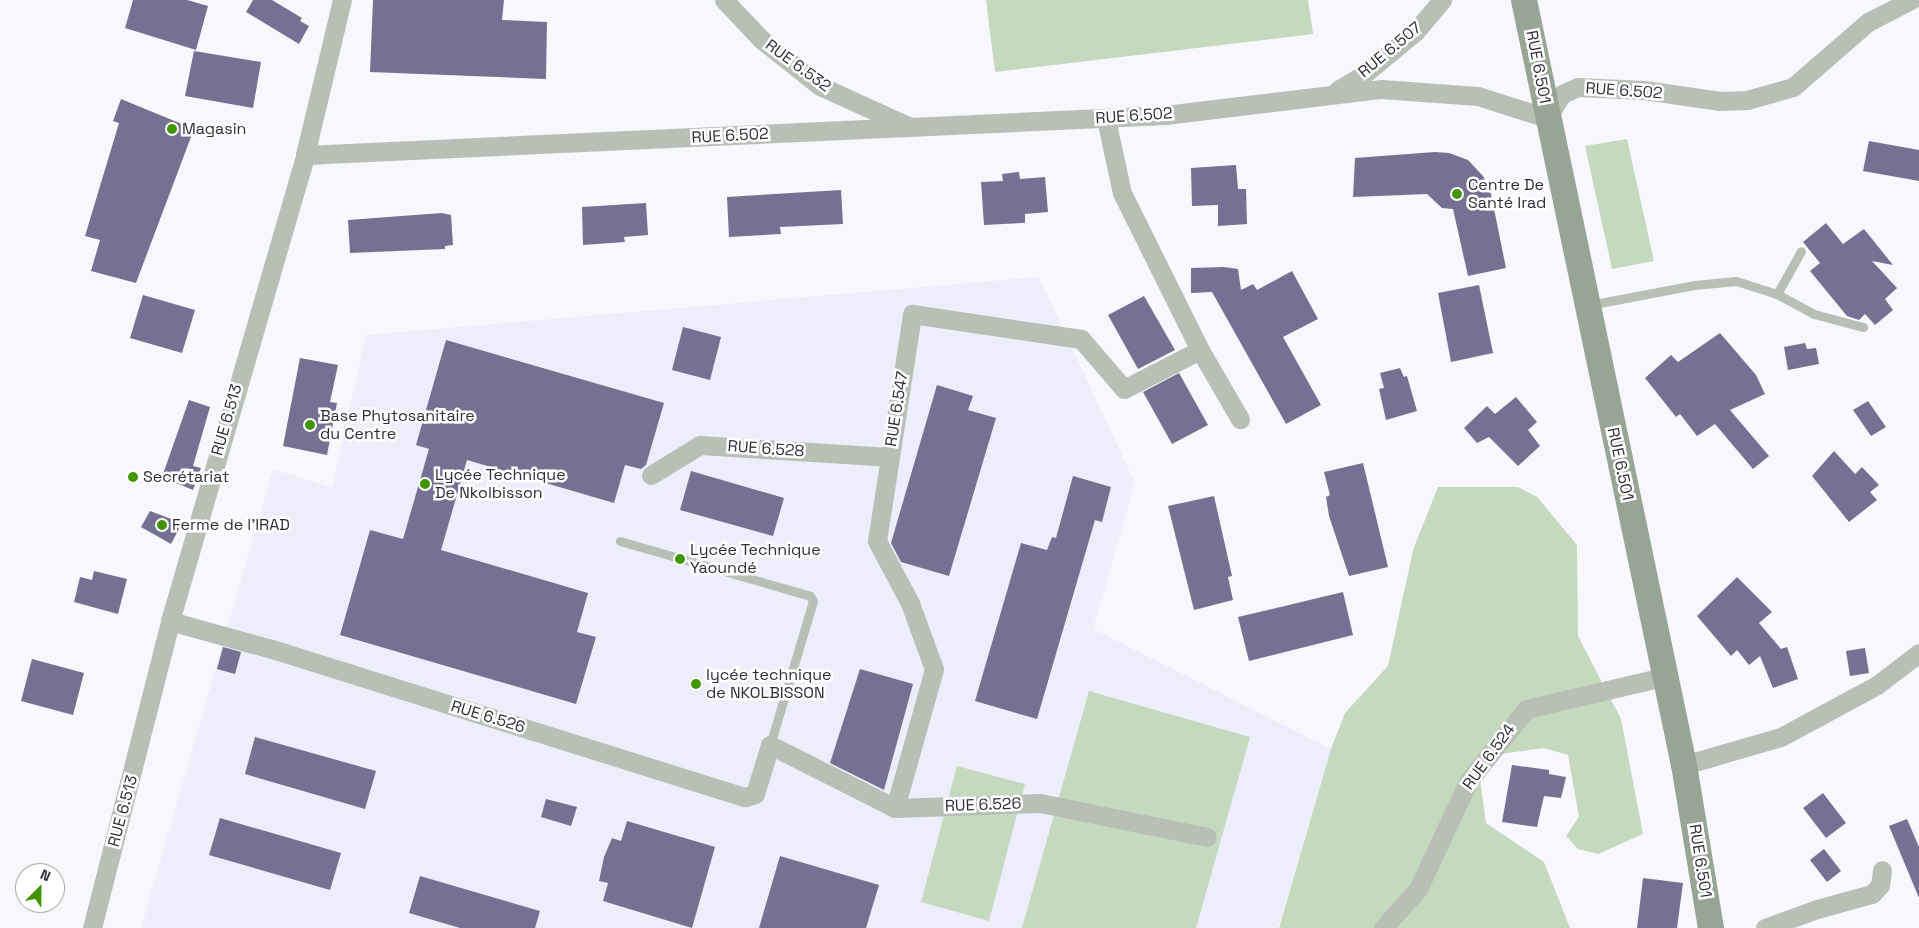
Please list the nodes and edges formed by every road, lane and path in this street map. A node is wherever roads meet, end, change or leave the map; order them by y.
1 (342, 0) edge
2 (724, 0) edge
3 (1442, 0) edge
4 (1524, 0) edge
5 (1911, 0) edge
6 (1333, 93) junction
7 (1548, 118) junction
8 (1106, 119) junction
9 (912, 128) junction
10 (305, 155) junction
11 (1801, 251) dead end
12 (1777, 294) junction
13 (1588, 305) junction
14 (1862, 327) dead end
15 (1200, 350) junction
16 (1240, 419) dead end
17 (889, 457) junction
18 (651, 475) dead end
19 (620, 541) dead end
20 (170, 621) junction
21 (1919, 653) edge
22 (1664, 677) junction
23 (770, 745) junction
24 (1684, 765) junction
25 (895, 808) junction
26 (1207, 837) dead end
27 (1882, 870) dead end
28 (92, 928) edge
29 (1382, 928) edge
30 (1711, 928) edge
31 (1765, 928) edge

1 - 10 street, RUE 6.513
2 - 9 street, RUE 6.532
3 - 6 street, RUE 6.507
4 - 7 street, RUE 6.501
5 - 7 street, RUE 6.502
6 - 7 street, RUE 6.502
6 - 8 street, RUE 6.502
7 - 13 street, RUE 6.501
8 - 9 street, RUE 6.502
8 - 15 street
9 - 10 street, RUE 6.502
10 - 20 street, RUE 6.513
11 - 12 lane
12 - 13 lane
12 - 14 lane
13 - 22 street, RUE 6.501
15 - 16 street
15 - 17 street, RUE 6.547
17 - 18 street, RUE 6.528
17 - 25 street, RUE 6.547
19 - 23 lane, RUE 6.526
20 - 23 street, RUE 6.526
20 - 28 street, RUE 6.513
21 - 24 street
22 - 24 street, RUE 6.501
22 - 29 street, RUE 6.524
23 - 25 street, RUE 6.526
24 - 30 street, RUE 6.501
25 - 26 street, RUE 6.526
27 - 31 street

